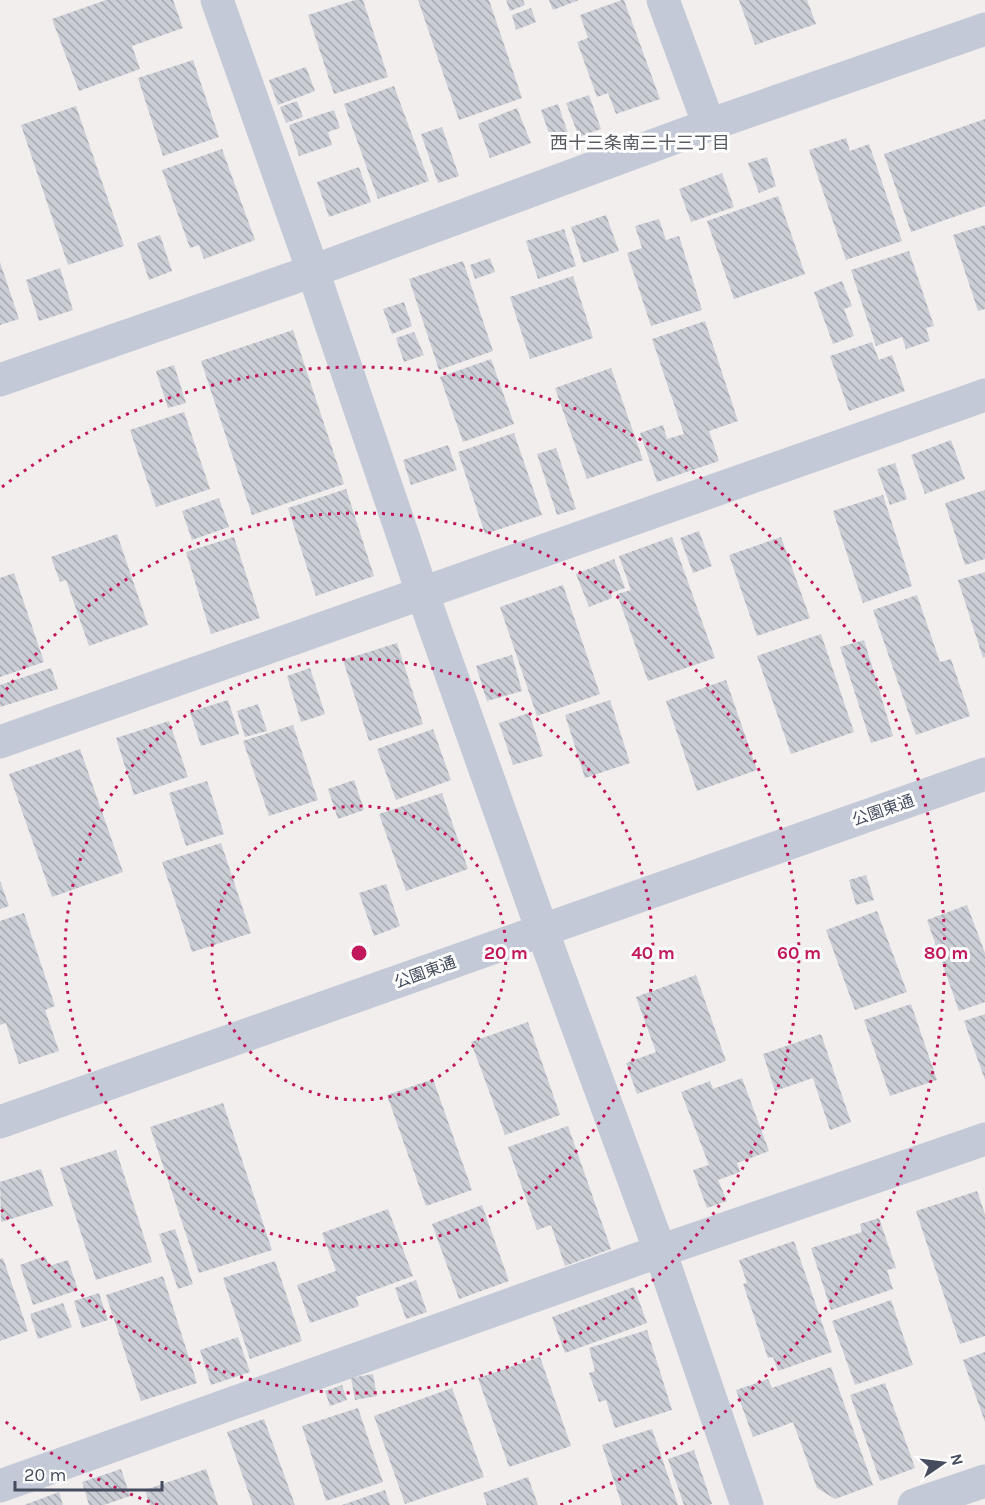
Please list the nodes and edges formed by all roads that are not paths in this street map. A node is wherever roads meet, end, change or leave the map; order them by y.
1 (217, 0) edge
2 (663, 0) edge
3 (985, 29) edge
4 (709, 124) junction
5 (313, 271) junction
6 (0, 380) edge
7 (985, 394) edge
8 (422, 592) junction
9 (0, 742) edge
10 (985, 774) edge
11 (542, 930) junction
12 (0, 1122) edge
13 (985, 1139) edge
14 (660, 1251) junction
15 (985, 1481) edge
16 (0, 1486) edge
17 (747, 1505) edge
18 (914, 1505) edge

1 - 5 street
2 - 4 street
3 - 4 street
4 - 5 street
5 - 6 street
5 - 8 street
7 - 8 street
8 - 9 street
8 - 11 street
10 - 11 street, 公園東通
11 - 12 street, 公園東通
11 - 14 street
13 - 14 street
14 - 16 street
14 - 17 street
15 - 18 street

